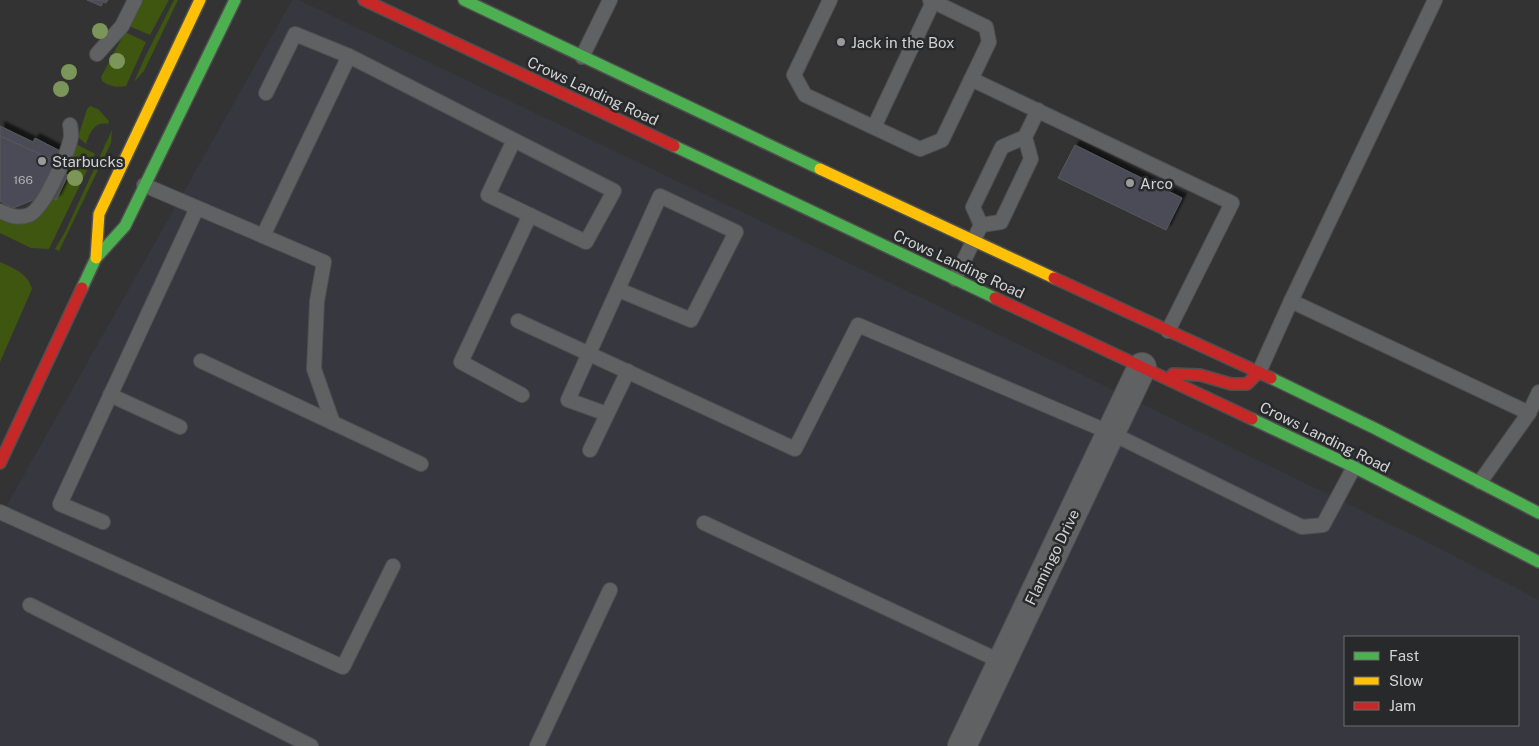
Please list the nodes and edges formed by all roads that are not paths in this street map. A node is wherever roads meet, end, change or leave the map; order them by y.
1 (135, 0) edge
2 (200, 0) edge
3 (234, 0) edge
4 (364, 0) edge
5 (464, 0) edge
6 (610, 0) edge
7 (830, 0) edge
8 (1435, 0) edge
9 (931, 1) edge
10 (97, 54) dead end
11 (349, 56) junction
12 (582, 57) junction
13 (971, 79) junction
14 (266, 93) dead end
15 (1038, 110) junction
16 (70, 125) dead end
17 (874, 127) junction
18 (1025, 137) junction
19 (514, 140) junction
20 (144, 185) junction
21 (197, 208) junction
22 (0, 210) edge
23 (530, 215) junction
24 (981, 225) junction
25 (263, 236) junction
26 (973, 241) junction
27 (96, 258) junction
28 (955, 279) junction
29 (619, 290) junction
30 (1291, 301) junction
31 (518, 320) dead end
32 (1168, 331) junction
33 (590, 354) junction
34 (201, 361) dead end
35 (1149, 370) junction
36 (628, 371) junction
37 (1259, 372) junction
38 (1539, 392) edge
39 (110, 395) junction
40 (522, 395) dead end
41 (1529, 413) junction
42 (607, 414) junction
43 (333, 423) junction
44 (180, 427) dead end
45 (1111, 434) junction
46 (590, 450) dead end
47 (0, 463) edge
48 (421, 464) dead end
49 (1354, 467) junction
50 (1480, 482) junction
51 (0, 512) edge
52 (1539, 513) edge
53 (103, 522) dead end
54 (704, 523) dead end
55 (1537, 559) edge
56 (393, 566) dead end
57 (610, 590) dead end
58 (30, 605) dead end
59 (1002, 662) junction
60 (311, 746) edge
61 (537, 746) edge
62 (962, 746) edge

1 - 10 lane
2 - 27 main road
3 - 20 main road
4 - 28 main road, Crows Landing Road
5 - 12 main road, Crows Landing Road
6 - 12 lane
7 - 17 lane
8 - 30 lane
9 - 13 lane
9 - 17 lane
11 - 14 lane
11 - 19 lane
11 - 25 lane
12 - 26 main road, Crows Landing Road
13 - 15 lane
13 - 17 lane
15 - 18 lane
15 - 32 lane
16 - 22 lane
18 - 24 lane
18 - 24 lane
19 - 23 lane
19 - 23 lane
20 - 21 lane
20 - 27 main road
21 - 25 lane
21 - 39 lane
23 - 40 lane
24 - 26 lane
25 - 43 lane
26 - 28 lane
26 - 32 main road, Crows Landing Road
27 - 47 main road
28 - 35 main road, Crows Landing Road
29 - 29 lane
29 - 33 lane
30 - 37 lane
30 - 41 lane
31 - 33 lane
32 - 37 main road, Crows Landing Road
33 - 36 lane
33 - 42 lane
34 - 43 lane
35 - 37 main road
35 - 45 street, Flamingo Drive
35 - 49 main road, Crows Landing Road
36 - 42 lane
36 - 45 lane
37 - 50 main road, Crows Landing Road
38 - 41 lane
39 - 44 lane
39 - 53 lane
41 - 50 lane
42 - 46 lane
43 - 48 lane
45 - 49 lane
45 - 59 street, Flamingo Drive
49 - 55 main road, Crows Landing Road
50 - 52 main road, Crows Landing Road
51 - 56 lane
54 - 59 lane
57 - 61 lane
58 - 60 lane
59 - 62 street, Flamingo Drive

